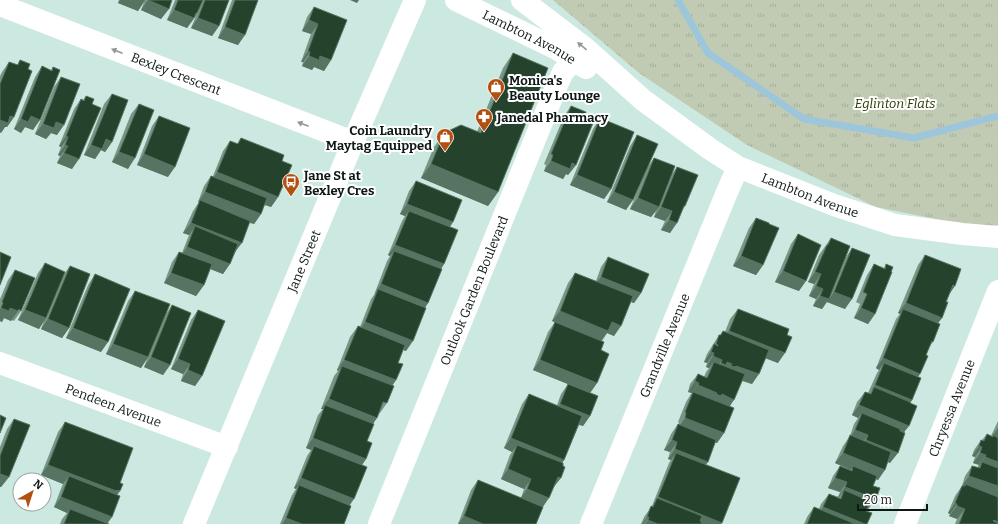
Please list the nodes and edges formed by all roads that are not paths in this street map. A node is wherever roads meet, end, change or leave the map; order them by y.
1 (415, 0) edge
2 (456, 0) edge
3 (522, 0) edge
4 (0, 5) edge
5 (573, 61) junction
6 (643, 100) junction
7 (353, 142) junction
8 (738, 167) junction
9 (998, 237) edge
10 (998, 291) edge
11 (0, 363) edge
12 (227, 447) junction
13 (194, 524) edge
14 (379, 524) edge
15 (591, 524) edge
16 (905, 524) edge

1 - 7 street, Jane Street
2 - 5 street, Lambton Avenue
6 -> 3 street, Lambton Avenue
7 -> 4 street, Bexley Crescent
5 - 6 street, Lambton Avenue
5 - 14 street, Outlook Garden Boulevard
6 - 8 street, Lambton Avenue
7 - 12 street, Jane Street
8 - 9 street, Lambton Avenue
8 - 15 street, Grandville Avenue
10 - 16 street, Chryessa Avenue
11 - 12 street, Pendeen Avenue
12 - 13 street, Jane Street

